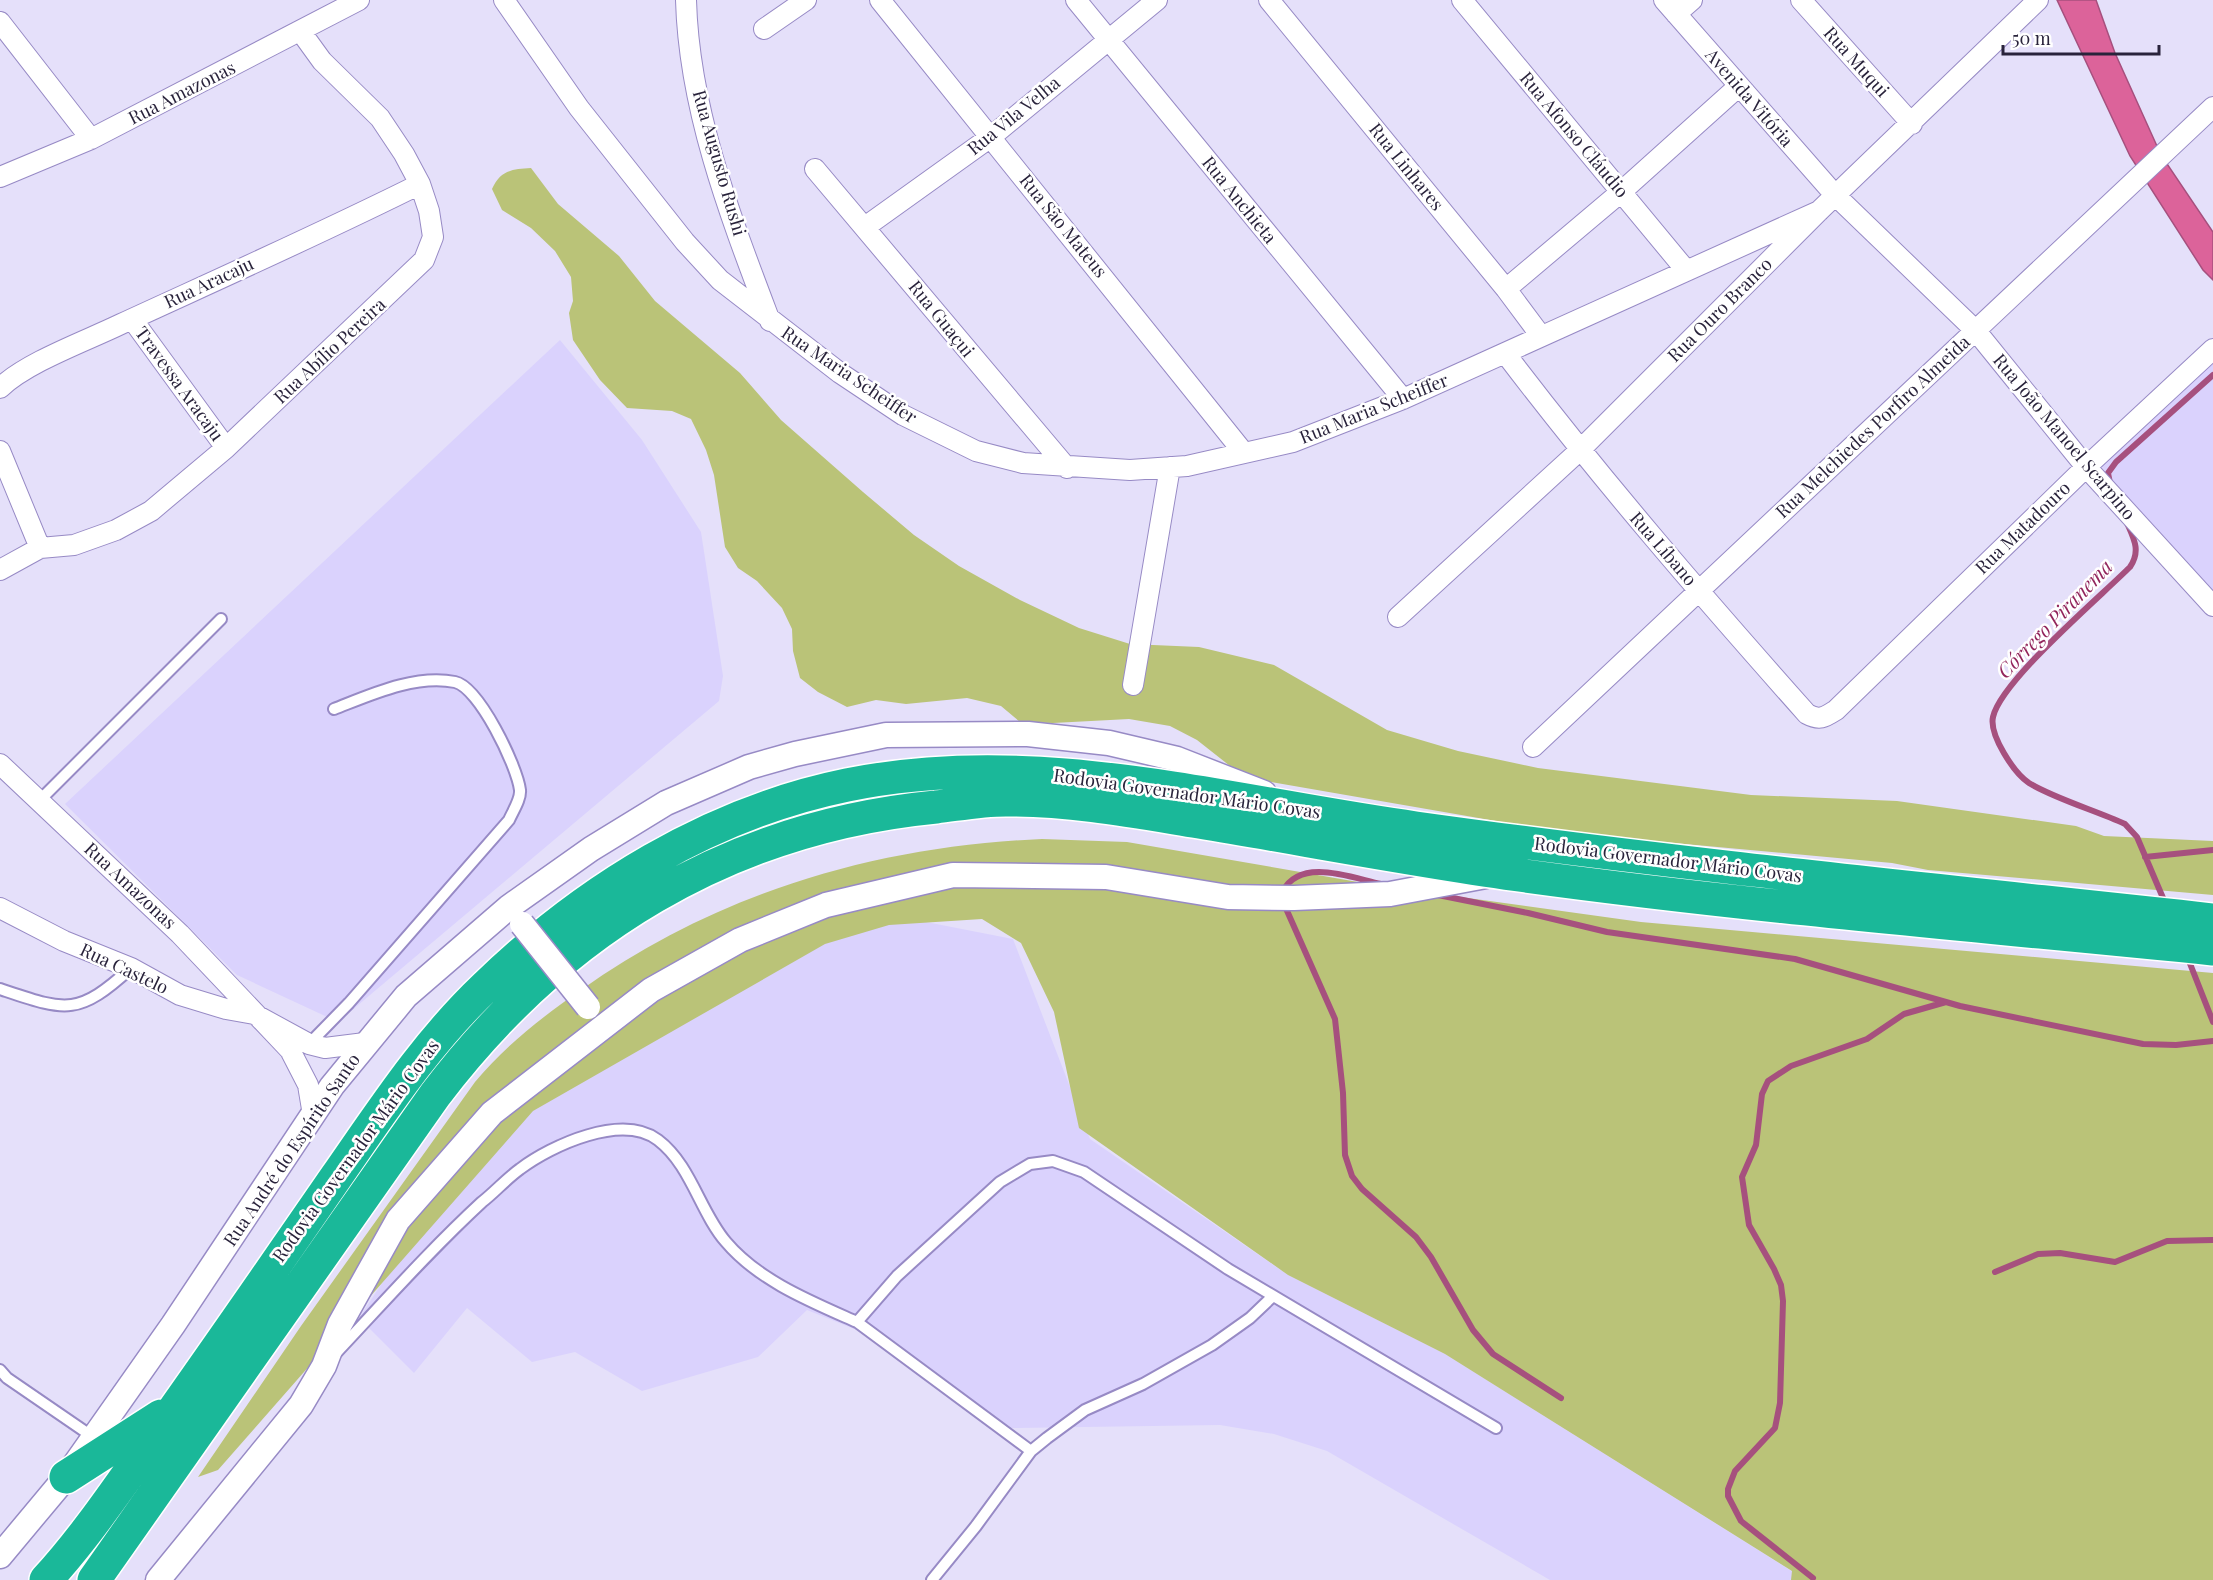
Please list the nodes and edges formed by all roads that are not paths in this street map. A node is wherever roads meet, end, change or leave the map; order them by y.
1 (359, 0) edge
2 (504, 0) edge
3 (686, 0) edge
4 (806, 0) edge
5 (880, 0) edge
6 (1076, 0) edge
7 (1157, 0) edge
8 (1269, 0) edge
9 (1462, 0) edge
10 (1692, 0) edge
11 (1801, 0) edge
12 (2032, 2) edge
13 (1670, 7) edge
14 (0, 22) edge
15 (764, 29) dead end
16 (301, 32) junction
17 (1107, 39) junction
18 (1738, 86) junction
19 (2213, 107) edge
20 (1912, 124) junction
21 (992, 136) junction
22 (91, 139) junction
23 (815, 169) dead end
24 (0, 177) edge
25 (420, 184) junction
26 (1621, 192) junction
27 (1835, 195) junction
28 (1818, 211) junction
29 (865, 227) junction
30 (1685, 269) junction
31 (1506, 289) junction
32 (132, 319) junction
33 (770, 321) junction
34 (1976, 331) junction
35 (1541, 336) junction
36 (2213, 349) edge
37 (1505, 353) junction
38 (0, 387) edge
39 (1403, 399) junction
40 (226, 448) junction
41 (0, 451) edge
42 (1579, 451) junction
43 (1244, 453) junction
44 (1170, 467) junction
45 (2086, 467) junction
46 (1067, 468) junction
47 (40, 548) junction
48 (0, 570) edge
49 (1698, 590) junction
50 (2213, 606) edge
51 (1398, 617) dead end
52 (221, 619) dead end
53 (1133, 686) dead end
54 (334, 708) dead end
55 (1836, 710) joint
56 (1533, 747) dead end
57 (0, 764) edge
58 (39, 801) junction
59 (1310, 811) junction
60 (1503, 873) junction
61 (0, 908) edge
62 (515, 916) junction
63 (2213, 920) edge
64 (2213, 949) edge
65 (130, 968) junction
66 (0, 989) edge
67 (254, 1014) junction
68 (595, 1016) junction
69 (365, 1043) junction
70 (309, 1044) junction
71 (313, 1115) junction
72 (1273, 1296) junction
73 (857, 1322) junction
74 (324, 1366) junction
75 (2, 1375) edge
76 (177, 1405) junction
77 (1496, 1428) dead end
78 (93, 1437) junction
79 (1031, 1451) junction
80 (66, 1477) junction
81 (0, 1556) edge
82 (45, 1580) edge
83 (94, 1580) edge
84 (158, 1580) edge
85 (932, 1580) edge

1 - 16 street, Rua Amazonas
2 - 33 street, Rua Maria Scheiffer
3 - 33 street, Rua Augusto Rushi
4 - 15 street
5 - 21 street, Rua São Mateus
6 - 17 street, Rua Anchieta
7 - 17 street, Rua Vila Velha
8 - 31 street, Rua Linhares
9 - 26 street, Rua Afonso Cláudio
10 - 13 street
11 - 20 street, Rua Muqui
12 - 20 street, Rua Ouro Branco
13 - 18 street, Avenida Vitória
14 - 22 street
16 - 22 street, Rua Amazonas
16 - 25 street, Rua Abílio Pereira
17 - 21 street, Rua Vila Velha
17 - 39 street, Rua Anchieta
18 - 26 street
18 - 27 street, Avenida Vitória
19 - 34 street, Rua Melchiedes Porfiro Almeida
20 - 27 street, Rua Ouro Branco
21 - 29 street, Rua Vila Velha
21 - 43 street, Rua São Mateus
22 - 24 street, Rua Amazonas
23 - 29 street, Rua Guaçui
25 - 32 street, Rua Aracaju
25 - 40 street, Rua Abílio Pereira
26 - 30 street, Rua Afonso Cláudio
26 - 31 street
27 - 28 street, Rua Ouro Branco
27 - 34 street, Rua João Manoel Scarpino
28 - 30 street, Rua Maria Scheiffer
28 - 42 street, Rua Ouro Branco
29 - 46 street, Rua Guaçui
30 - 35 street, Rua Maria Scheiffer
31 - 35 street, Rua Linhares
32 - 38 street, Rua Aracaju
32 - 40 street, Travessa Aracaju
33 - 46 street, Rua Maria Scheiffer
34 - 45 street, Rua João Manoel Scarpino
34 - 49 street, Rua Melchiedes Porfiro Almeida
35 - 37 street, Rua Maria Scheiffer
36 - 45 street, Rua Matadouro
37 - 39 street, Rua Maria Scheiffer
37 - 42 street, Rua Líbano
39 - 43 street, Rua Maria Scheiffer
40 - 47 street, Rua Abílio Pereira
41 - 47 street
42 - 49 street, Rua Líbano
42 - 51 street, Rua Ouro Branco
43 - 44 street, Rua Maria Scheiffer
44 - 46 street, Rua Maria Scheiffer
44 - 53 street
45 - 50 street, Rua João Manoel Scarpino
45 - 55 street, Rua Matadouro
47 - 48 street, Rua Abílio Pereira
49 - 55 street, Rua Líbano
49 - 56 street, Rua Melchiedes Porfiro Almeida
52 - 58 lane
54 - 70 lane
57 - 58 street, Rua Amazonas
58 - 67 street, Rua Amazonas
59 - 62 street, Rua André do Espírito Santo
59 - 63 highway, Rodovia Governador Mário Covas
59 - 76 highway, Rodovia Governador Mário Covas
60 - 64 highway, Rodovia Governador Mário Covas
60 - 68 street, Rodovia Governador Mário Covas
60 - 83 highway, Rodovia Governador Mário Covas
61 - 65 street, Rua Castelo
62 - 68 street, bridge
62 - 69 street, Rua André do Espírito Santo
65 - 66 lane
65 - 67 street, Rua Castelo
67 - 70 street, Rua Amazonas
67 - 71 street, Rua Amazonas
68 - 74 street, Rodovia Governador Mário Covas
69 - 70 street, Rua Amazonas
69 - 71 street, Rua André do Espírito Santo
71 - 78 street, Rua André do Espírito Santo
72 - 73 lane
72 - 77 lane
72 - 79 lane
73 - 74 lane
73 - 79 lane
74 - 84 street, Rodovia Governador Mário Covas
75 - 78 lane
76 - 80 highway
76 - 82 highway, Rodovia Governador Mário Covas
78 - 80 street, Rua André do Espírito Santo
79 - 85 lane
80 - 81 street, Rua André do Espírito Santo

